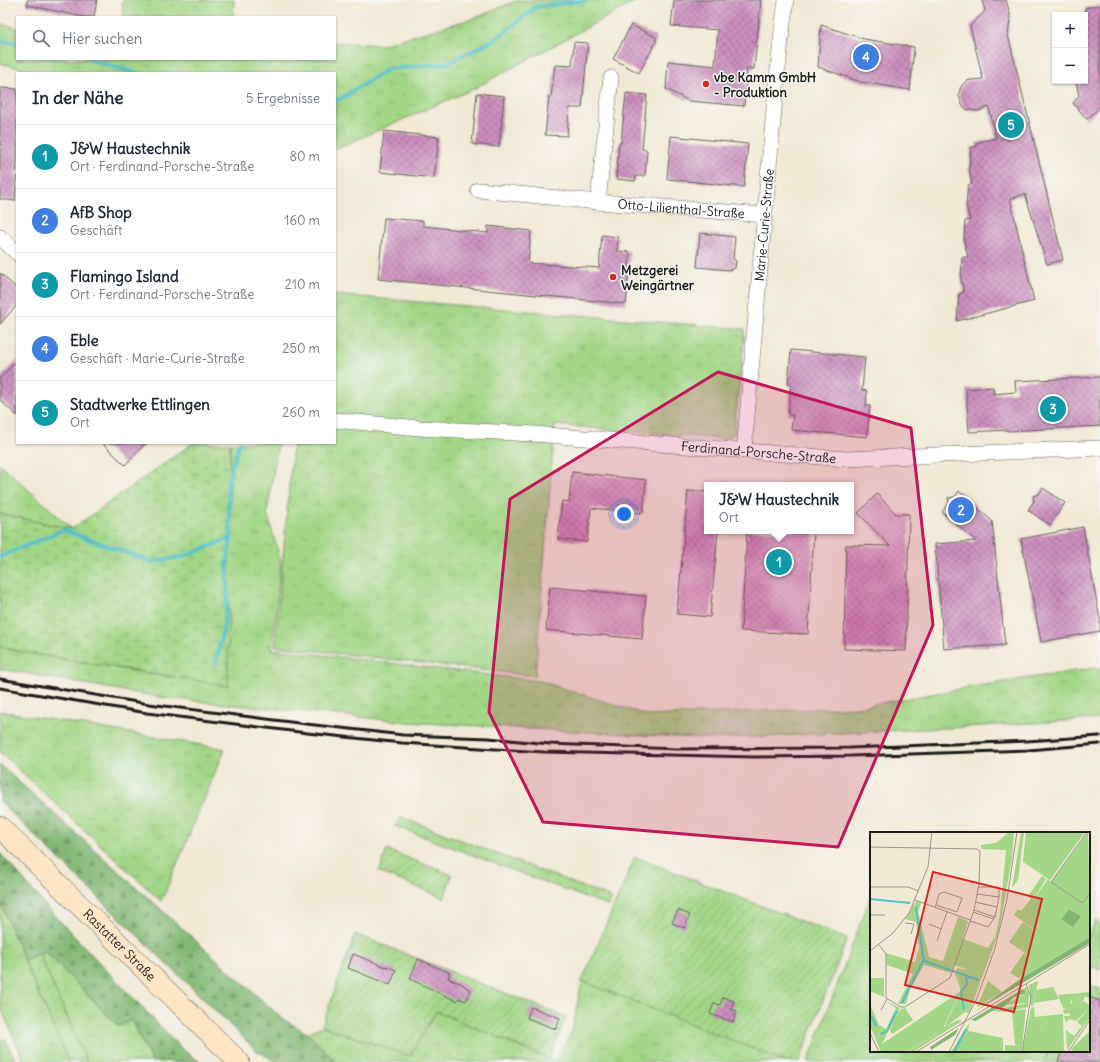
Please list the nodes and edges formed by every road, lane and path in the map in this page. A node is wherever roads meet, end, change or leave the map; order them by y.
1 (786, 0) edge
2 (611, 78) dead end
3 (478, 190) dead end
4 (598, 202) junction
5 (765, 215) junction
6 (0, 237) edge
7 (16, 252) edge
8 (336, 420) edge
9 (1100, 448) edge
10 (744, 451) junction
11 (0, 827) edge
12 (239, 1062) edge

1 - 5 street, Marie-Curie-Straße
2 - 4 street
3 - 4 street, Otto-Lilienthal-Straße
4 - 5 street, Otto-Lilienthal-Straße
5 - 10 street, Marie-Curie-Straße
6 - 7 street
8 - 10 street, Ferdinand-Porsche-Straße
9 - 10 street, Ferdinand-Porsche-Straße
11 - 12 main road, Rastatter Straße

